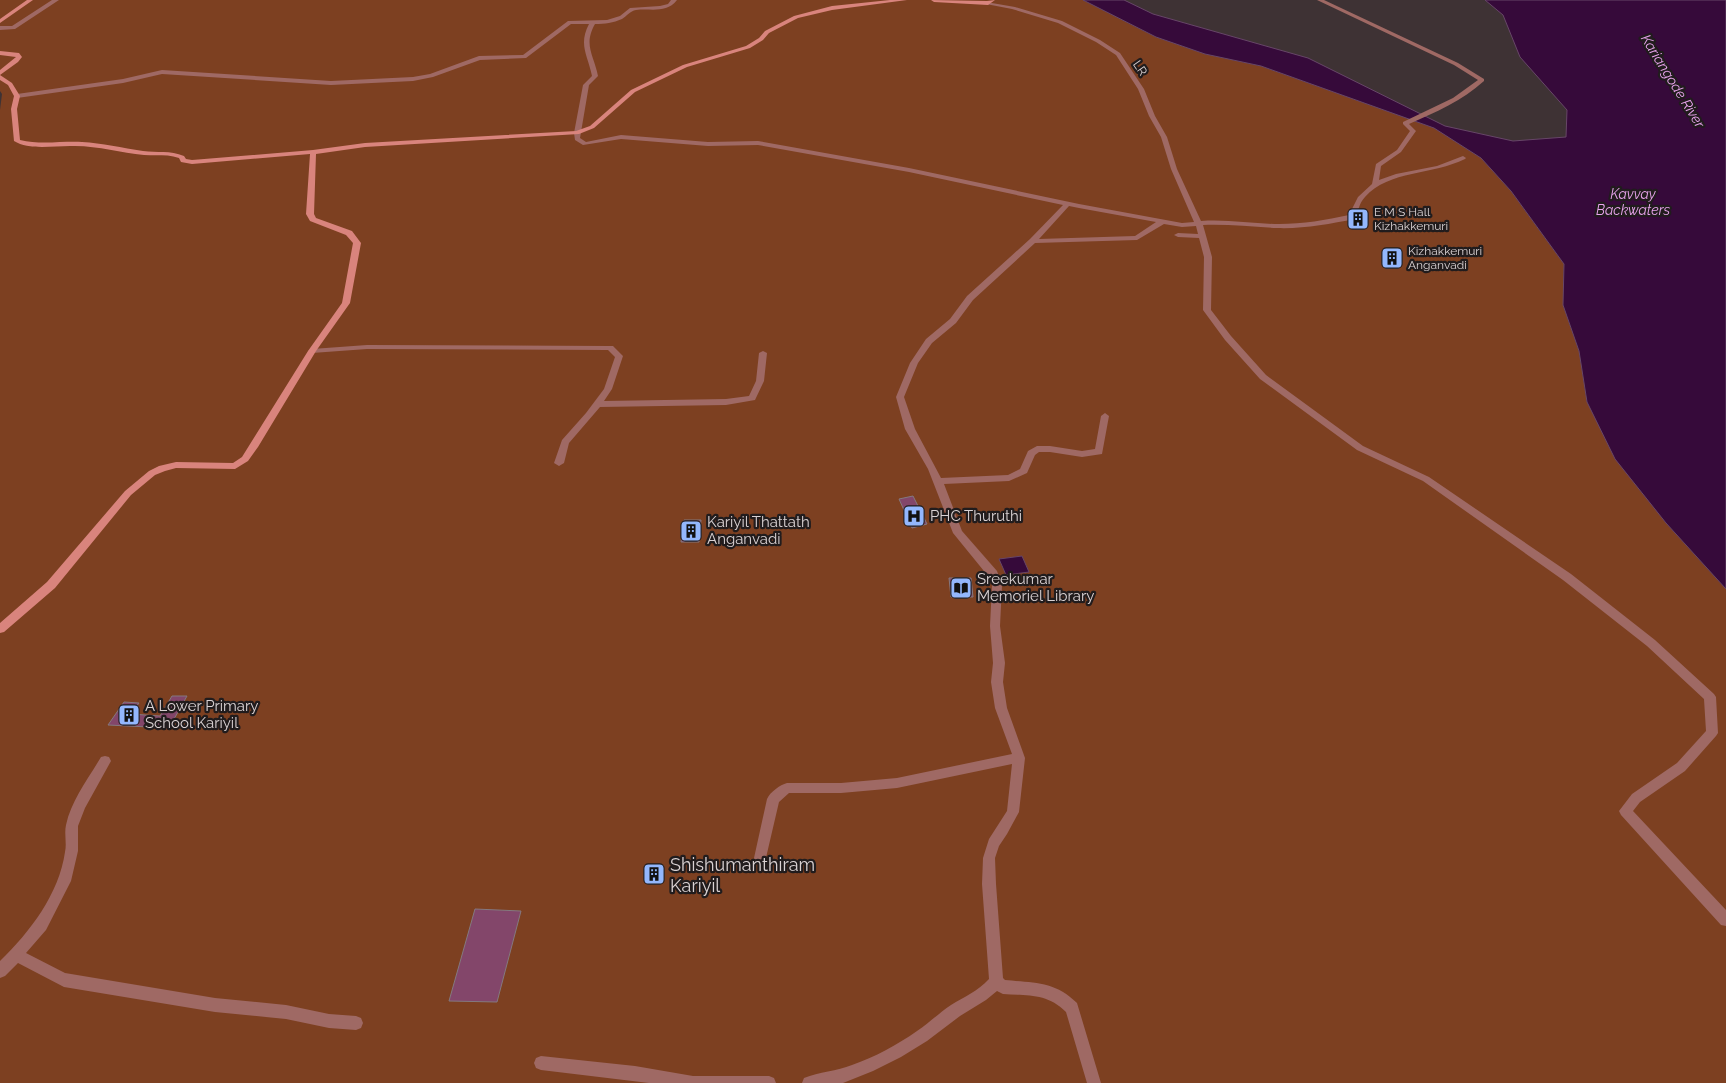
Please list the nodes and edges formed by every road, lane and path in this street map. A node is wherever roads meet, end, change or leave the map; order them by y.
1 (30, 0) edge
2 (56, 0) edge
3 (674, 0) edge
4 (904, 0) edge
5 (934, 0) edge
6 (1320, 0) edge
7 (990, 1) edge
8 (0, 21) edge
9 (593, 22) junction
10 (0, 28) edge
11 (0, 53) edge
12 (0, 73) edge
13 (0, 77) edge
14 (17, 96) junction
15 (577, 133) junction
16 (313, 152) junction
17 (1463, 158) dead end
18 (1375, 183) junction
19 (1068, 204) junction
20 (1163, 222) junction
21 (1199, 224) junction
22 (1178, 235) dead end
23 (1202, 236) junction
24 (1034, 241) junction
25 (312, 351) junction
26 (763, 353) dead end
27 (597, 404) junction
28 (1105, 416) dead end
29 (559, 463) dead end
30 (938, 481) junction
31 (0, 629) edge
32 (1019, 758) junction
33 (105, 761) dead end
34 (760, 858) dead end
35 (1726, 920) edge
36 (16, 956) junction
37 (0, 971) edge
38 (996, 982) junction
39 (356, 1024) dead end
40 (541, 1063) dead end
41 (672, 1082) edge
42 (769, 1083) edge
43 (809, 1083) edge
44 (1094, 1083) edge

1 - 8 street
2 - 10 street
3 - 9 street
4 - 15 street
5 - 7 street
6 - 18 street
7 - 21 street, LR
9 - 14 street
9 - 15 street
11 - 12 street
13 - 14 street
14 - 16 street
15 - 16 street
15 - 19 street
16 - 25 street
17 - 18 street
18 - 21 street
19 - 20 street
19 - 24 street
20 - 21 street
20 - 24 street
21 - 23 street, LR
22 - 23 street
23 - 35 street, LR
24 - 30 street
25 - 27 street
25 - 31 street
26 - 27 street
27 - 29 street
28 - 30 street
30 - 32 street
32 - 34 street
32 - 38 street
33 - 36 street
36 - 37 street
36 - 39 street
38 - 43 street
38 - 44 street
40 - 41 street
41 - 42 street

